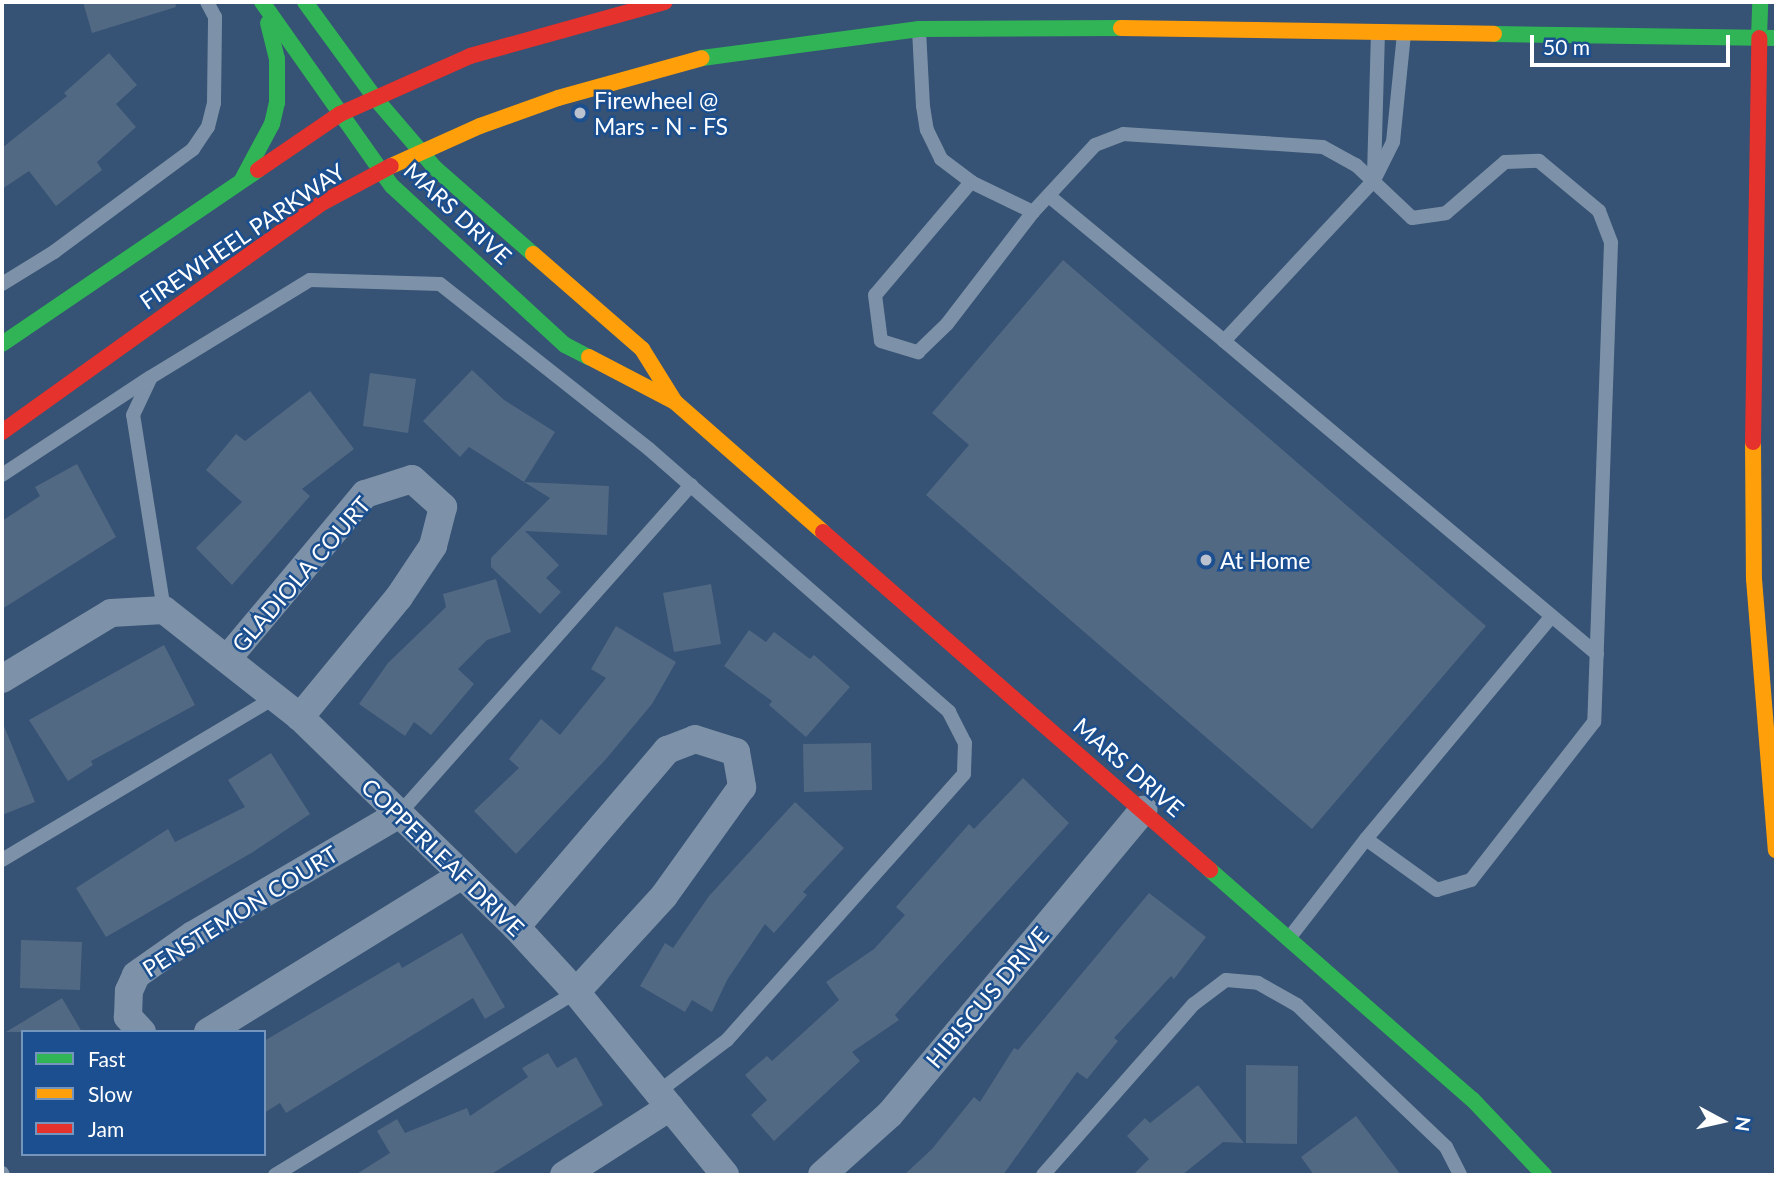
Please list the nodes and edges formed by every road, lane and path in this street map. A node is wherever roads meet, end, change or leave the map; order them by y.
1 (206, 2) edge
2 (305, 2) edge
3 (665, 2) edge
4 (1760, 2) edge
5 (262, 3) edge
6 (919, 22) junction
7 (1405, 33) junction
8 (1378, 34) junction
9 (1759, 38) junction
10 (1776, 38) edge
11 (375, 98) junction
12 (340, 114) junction
13 (421, 151) junction
14 (381, 171) junction
15 (1374, 180) junction
16 (971, 182) junction
17 (240, 184) junction
18 (1049, 196) junction
19 (1033, 212) junction
20 (2, 284) edge
21 (1224, 341) junction
22 (2, 344) edge
23 (151, 377) junction
24 (675, 402) junction
25 (2, 432) edge
26 (2, 475) edge
27 (691, 485) junction
28 (164, 610) junction
29 (1552, 616) junction
30 (1597, 654) junction
31 (227, 659) junction
32 (2, 679) edge
33 (275, 697) junction
34 (300, 717) junction
35 (1143, 810) junction
36 (399, 814) junction
37 (1366, 839) junction
38 (1776, 850) edge
39 (2, 860) edge
40 (462, 875) junction
41 (516, 926) junction
42 (1289, 938) junction
43 (576, 992) junction
44 (140, 1030) edge
45 (211, 1030) edge
46 (664, 1100) junction
47 (275, 1175) edge
48 (564, 1175) edge
49 (725, 1175) edge
50 (822, 1175) edge
51 (1043, 1175) edge
52 (1460, 1175) edge
53 (1544, 1175) edge

1 - 20 lane
2 - 11 main road, MARS DRIVE
3 - 11 main road, FIREWHEEL PARKWAY
4 - 9 main road
5 - 12 main road, MARS DRIVE
5 - 17 main road
6 - 8 main road, FIREWHEEL PARKWAY
6 - 13 main road, FIREWHEEL PARKWAY
6 - 16 lane
7 - 8 main road, FIREWHEEL PARKWAY
7 - 9 main road, FIREWHEEL PARKWAY
7 - 15 lane
8 - 15 lane
9 - 10 main road, FIREWHEEL PARKWAY
9 - 38 main road
11 - 12 main road, FIREWHEEL PARKWAY
11 - 13 main road, MARS DRIVE
12 - 14 main road, MARS DRIVE
12 - 17 main road, FIREWHEEL PARKWAY
13 - 14 main road, FIREWHEEL PARKWAY
13 - 24 main road, MARS DRIVE
14 - 24 main road, MARS DRIVE
14 - 25 main road, FIREWHEEL PARKWAY
15 - 18 lane
15 - 21 lane
15 - 30 lane
16 - 19 lane
16 - 19 lane
17 - 22 main road, FIREWHEEL PARKWAY
18 - 19 lane
18 - 21 lane
21 - 29 lane
23 - 26 lane
23 - 27 lane
23 - 28 lane
24 - 35 main road, MARS DRIVE
27 - 36 lane
27 - 46 lane
28 - 31 street, COPPERLEAF DRIVE
28 - 32 street
29 - 30 lane
29 - 37 lane
30 - 37 lane
31 - 33 street, COPPERLEAF DRIVE
31 - 34 street, GLADIOLA COURT
33 - 34 street, COPPERLEAF DRIVE
33 - 39 lane
34 - 36 street, COPPERLEAF DRIVE
35 - 42 main road, MARS DRIVE
35 - 50 street, HIBISCUS DRIVE
36 - 40 street, COPPERLEAF DRIVE
36 - 44 street, PENSTEMON COURT
37 - 42 lane
40 - 41 street, COPPERLEAF DRIVE
40 - 45 street
41 - 43 street, COPPERLEAF DRIVE
41 - 43 street
42 - 53 main road, MARS DRIVE
43 - 46 street, COPPERLEAF DRIVE
43 - 47 lane
46 - 48 street
46 - 49 street, COPPERLEAF DRIVE
51 - 52 lane

